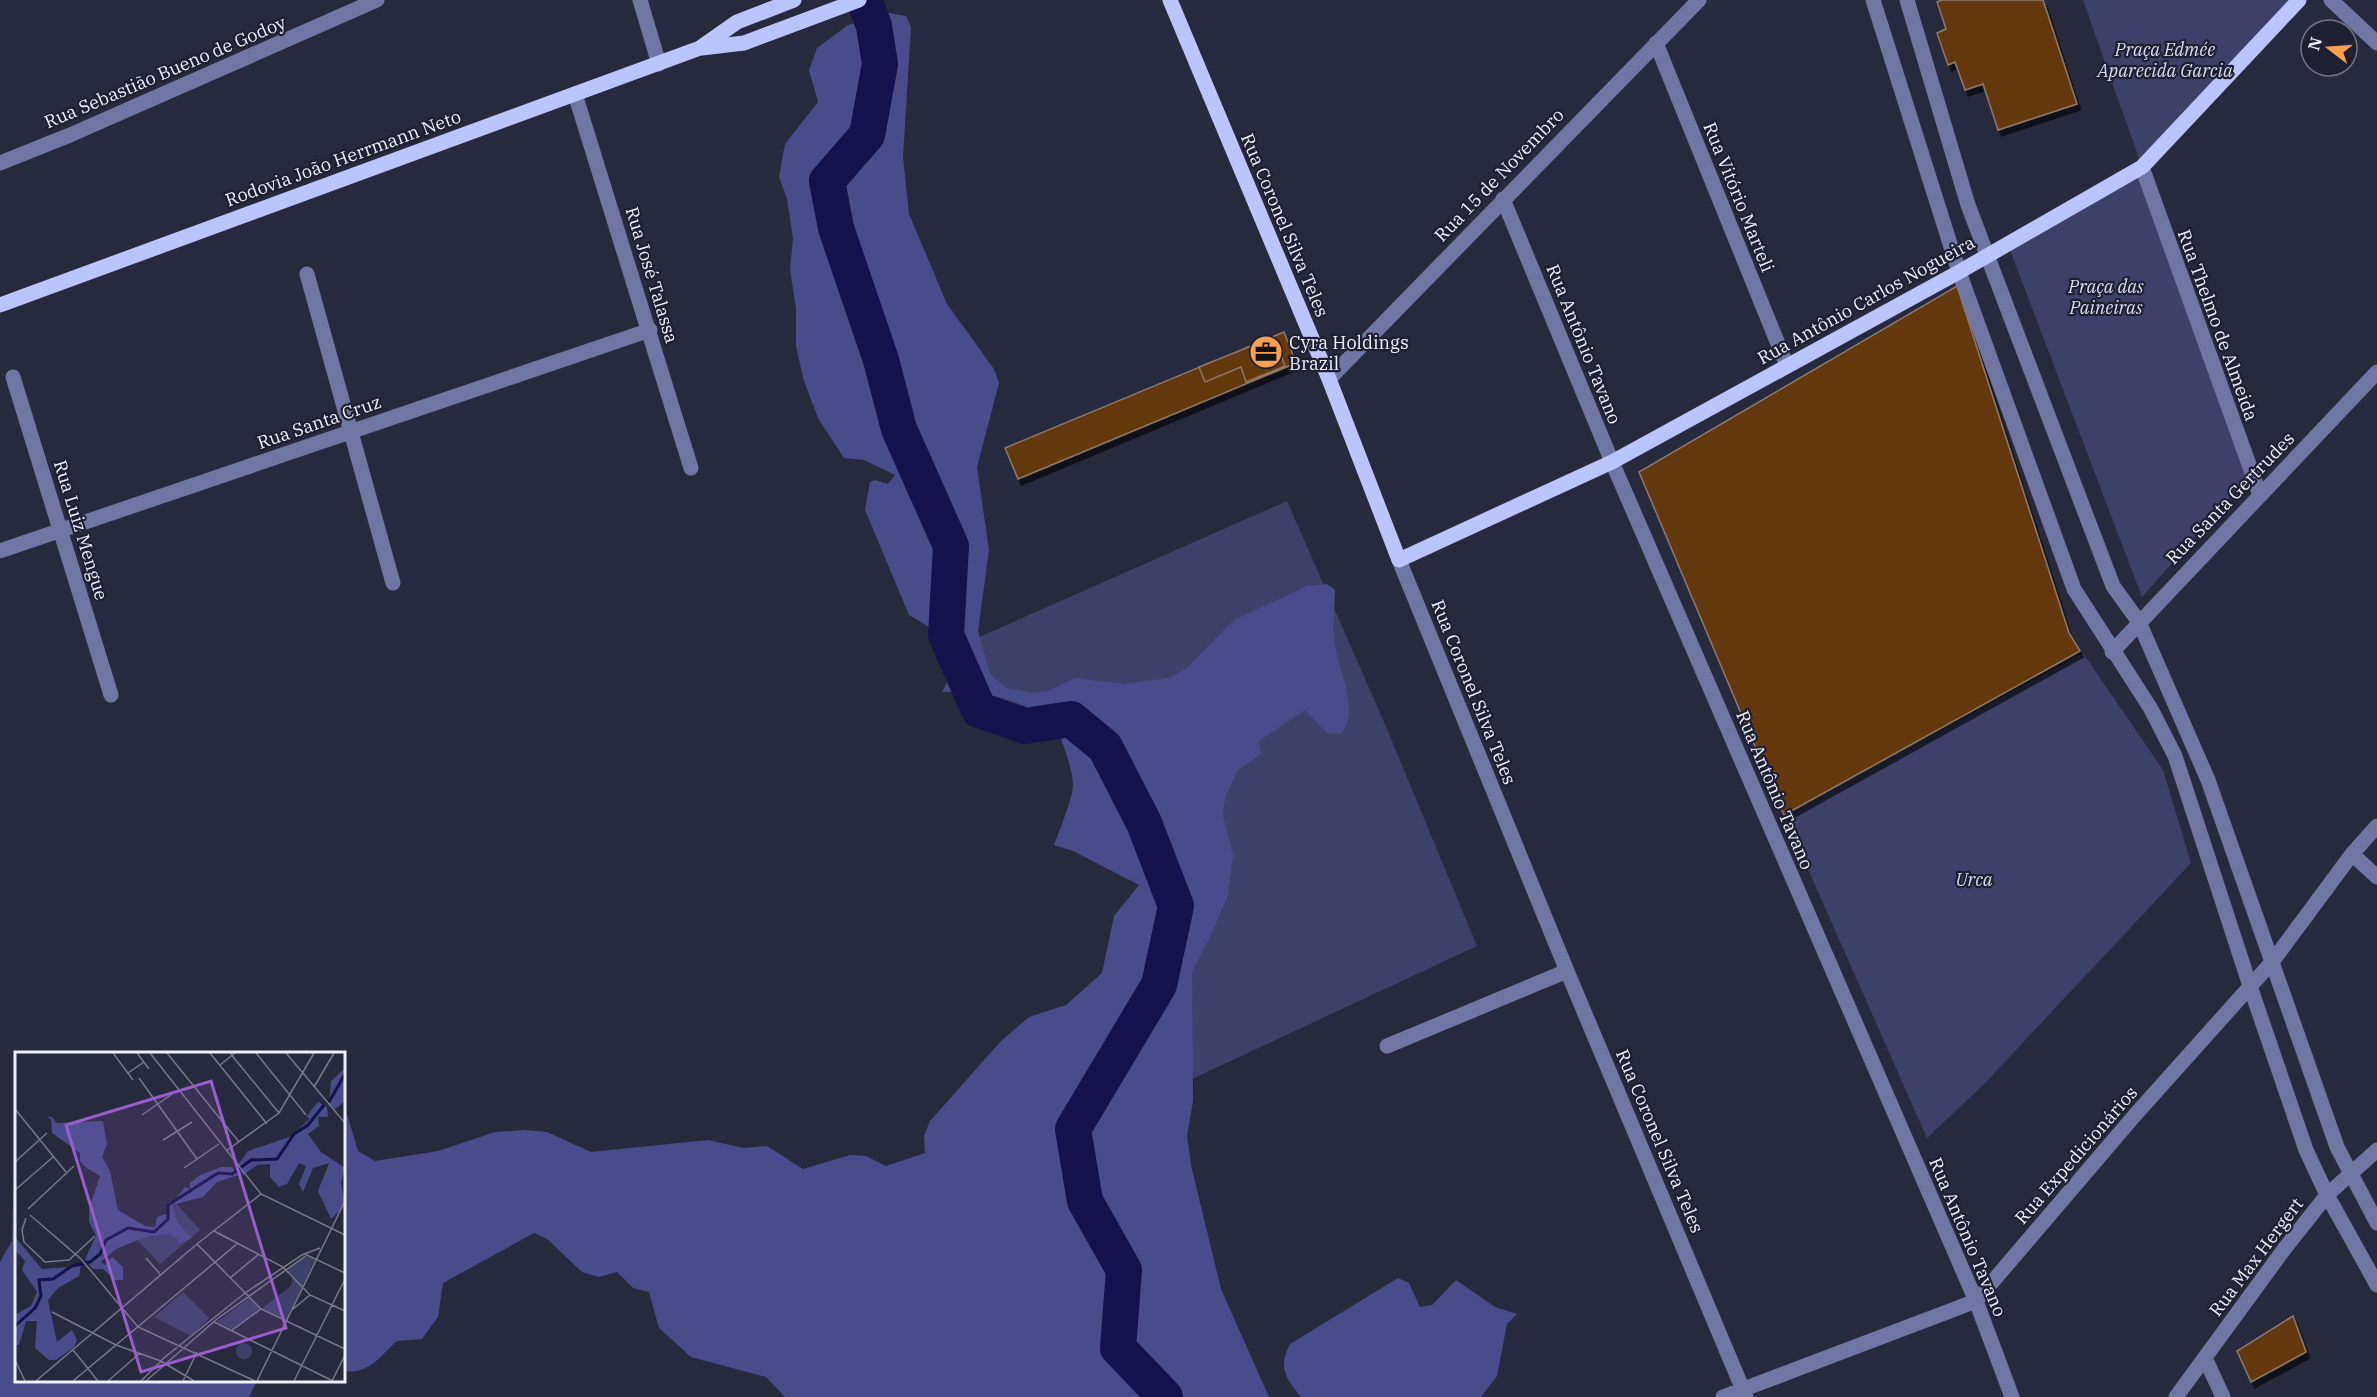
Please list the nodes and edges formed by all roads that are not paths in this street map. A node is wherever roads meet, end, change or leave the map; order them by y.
1 (377, 0) edge
2 (640, 0) edge
3 (794, 0) edge
4 (859, 0) edge
5 (1170, 0) edge
6 (1699, 0) edge
7 (1873, 0) edge
8 (1907, 0) edge
9 (2299, 0) edge
10 (2331, 0) edge
11 (1656, 43) junction
12 (2377, 43) edge
13 (700, 48) junction
14 (658, 64) junction
15 (575, 94) junction
16 (0, 163) edge
17 (2142, 167) junction
18 (1503, 199) junction
19 (1987, 255) junction
20 (1959, 272) junction
21 (307, 274) dead end
22 (0, 305) edge
23 (650, 330) junction
24 (1787, 366) junction
25 (2377, 372) edge
26 (13, 377) dead end
27 (1329, 379) junction
28 (350, 432) junction
29 (1612, 462) junction
30 (691, 468) dead end
31 (2260, 495) junction
32 (60, 530) junction
33 (0, 551) edge
34 (1399, 560) junction
35 (393, 583) dead end
36 (2139, 621) junction
37 (2112, 652) junction
38 (111, 695) dead end
39 (2377, 826) edge
40 (2352, 854) junction
41 (2377, 877) edge
42 (2272, 962) junction
43 (1567, 970) junction
44 (2250, 986) junction
45 (1387, 1046) dead end
46 (2377, 1150) edge
47 (2352, 1172) junction
48 (2327, 1196) junction
49 (2377, 1223) edge
50 (2377, 1285) edge
51 (1976, 1301) junction
52 (2205, 1358) junction
53 (1744, 1393) edge
54 (1723, 1397) edge
55 (2012, 1397) edge
56 (2176, 1397) edge
57 (2223, 1397) edge

1 - 16 street, Rua Sebastião Bueno de Godoy
2 - 14 street
3 - 13 main road, Rodovia João Herrmann Neto
4 - 13 main road, Rodovia João Herrmann Neto
5 - 27 main road, Rua Coronel Silva Teles
6 - 11 street, Rua 15 de Novembro
7 - 20 street
8 - 19 street
9 - 17 main road, Rua Antônio Carlos Nogueira
10 - 12 street
11 - 18 street, Rua 15 de Novembro
11 - 24 street, Rua Vitório Marteli
13 - 14 main road, Rodovia João Herrmann Neto
14 - 15 main road, Rodovia João Herrmann Neto
15 - 22 main road, Rodovia João Herrmann Neto
15 - 23 street, Rua José Talassa
17 - 19 main road, Rua Antônio Carlos Nogueira
17 - 31 street, Rua Thelmo de Almeida
18 - 27 street, Rua 15 de Novembro
18 - 29 street, Rua Antônio Tavano
19 - 20 main road, Rua Antônio Carlos Nogueira
19 - 36 street
20 - 24 main road, Rua Antônio Carlos Nogueira
20 - 37 street
21 - 28 street
23 - 28 street, Rua Santa Cruz
23 - 30 street, Rua José Talassa
24 - 29 main road, Rua Antônio Carlos Nogueira
25 - 31 street, Rua Santa Gertrudes
26 - 32 street, Rua Luiz Mengue
27 - 34 main road, Rua Coronel Silva Teles
28 - 32 street, Rua Santa Cruz
28 - 35 street
29 - 34 main road, Rua Antônio Carlos Nogueira
29 - 51 street, Rua Antônio Tavano
31 - 36 street, Rua Santa Gertrudes
32 - 33 street, Rua Santa Cruz
32 - 38 street, Rua Luiz Mengue
34 - 43 street, Rua Coronel Silva Teles
36 - 37 street, Rua Santa Gertrudes
36 - 42 street
37 - 44 street
39 - 40 street, Rua Expedicionários
40 - 41 street
40 - 42 street, Rua Expedicionários
42 - 44 street, Rua Expedicionários
42 - 47 street
43 - 45 street
43 - 53 street, Rua Coronel Silva Teles
44 - 48 street
44 - 51 street, Rua Expedicionários
46 - 47 street, Rua Max Hergert
47 - 48 street, Rua Max Hergert
47 - 49 street
48 - 50 street
48 - 52 street, Rua Max Hergert
51 - 53 street, Rua Expedicionários
51 - 55 street, Rua Antônio Tavano
52 - 56 street, Rua Max Hergert
52 - 57 street
53 - 54 street, Rua Expedicionários

